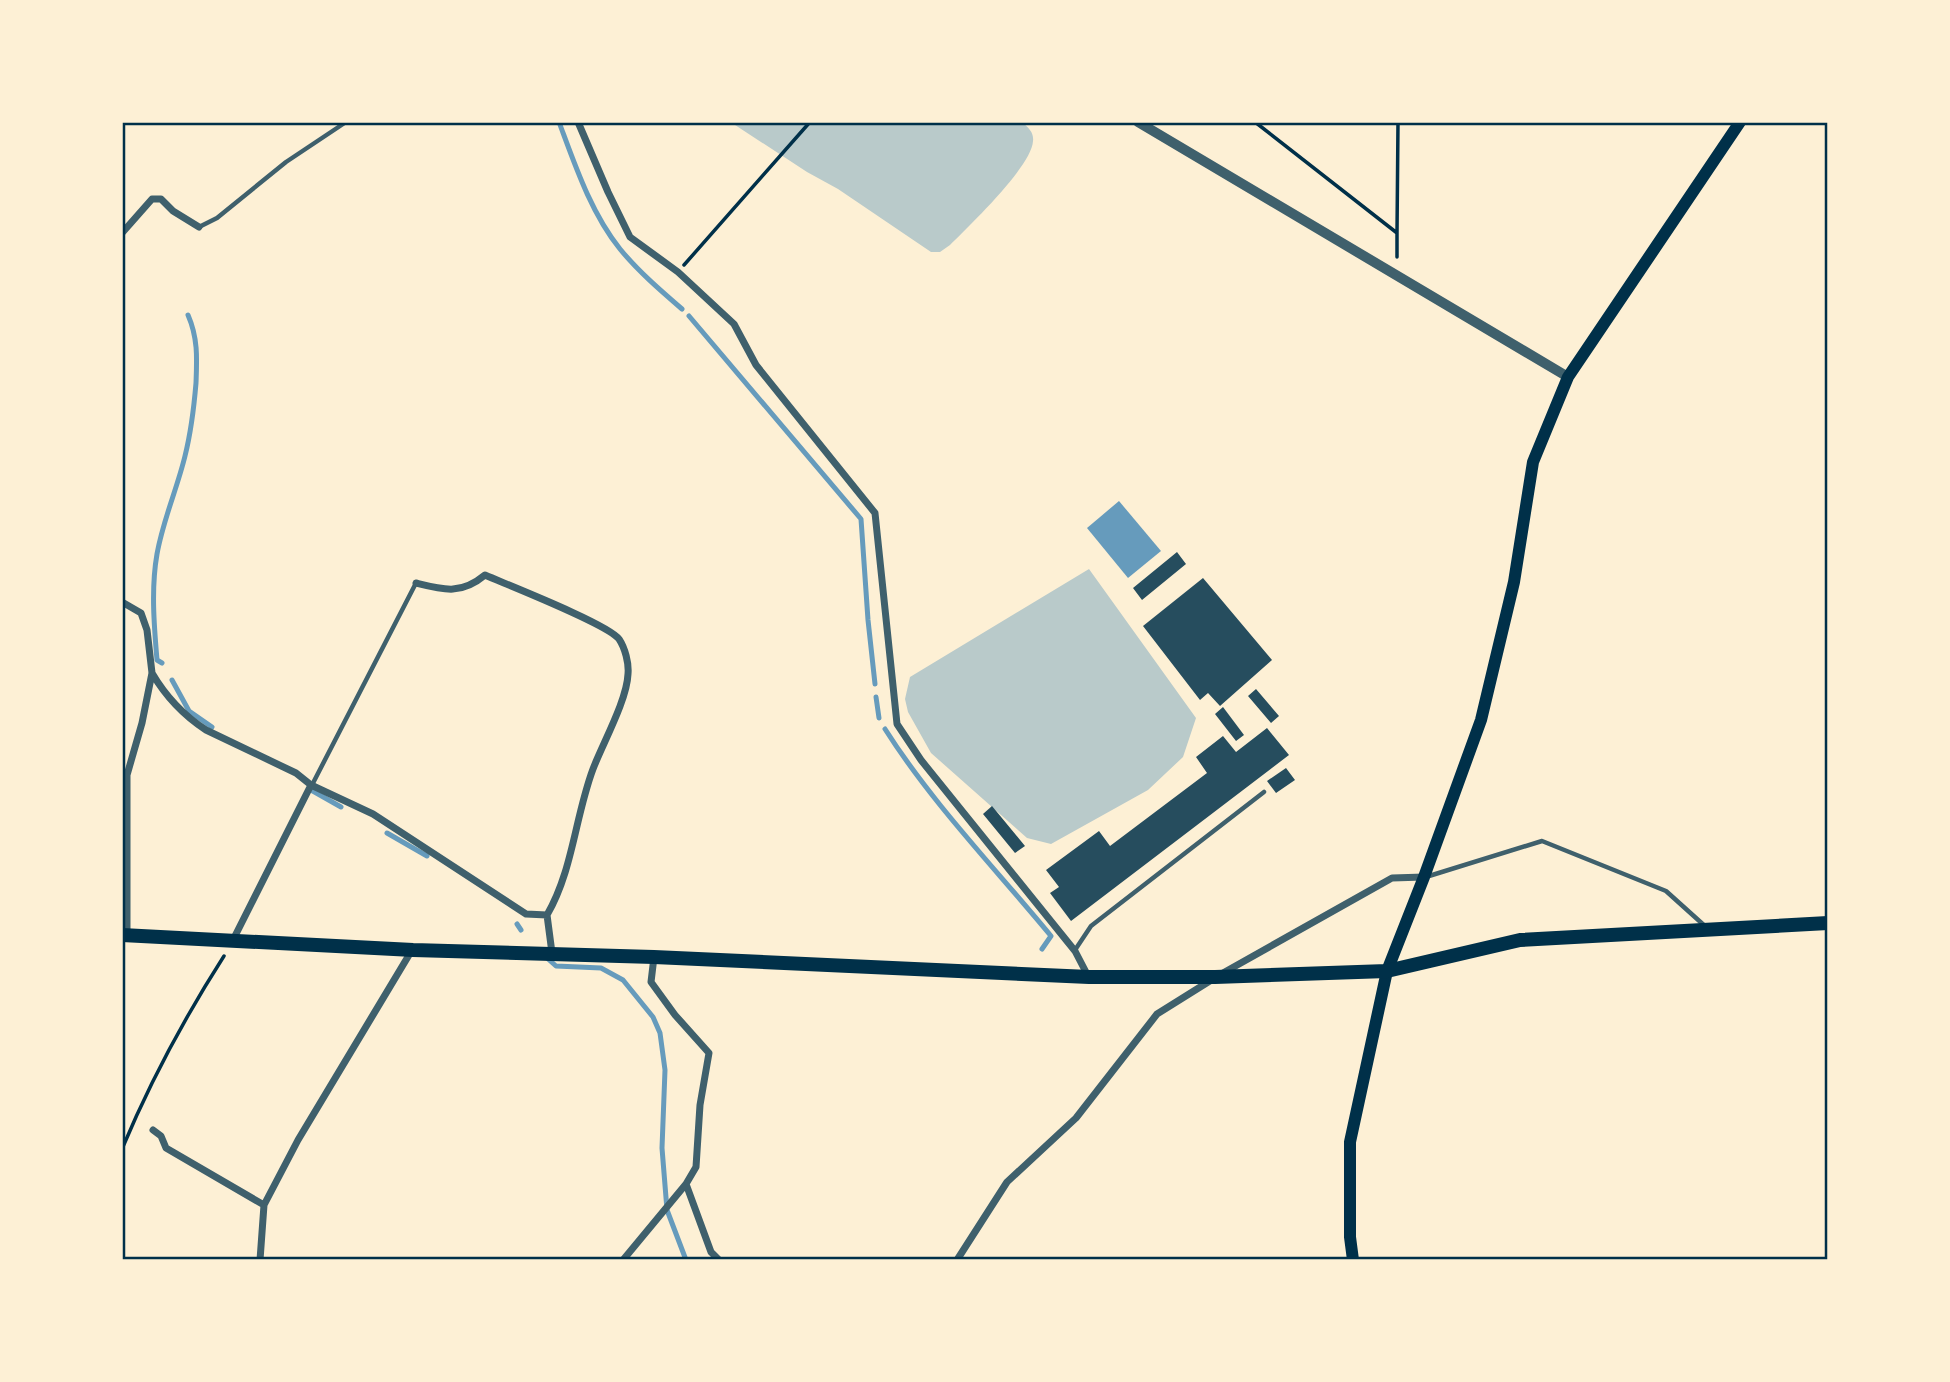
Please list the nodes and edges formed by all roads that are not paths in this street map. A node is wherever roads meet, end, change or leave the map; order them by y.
1 (346, 122) edge
2 (578, 122) edge
3 (1138, 122) edge
4 (1740, 122) edge
5 (199, 227) joint
6 (122, 233) edge
7 (1568, 377) junction
8 (416, 583) joint
9 (122, 602) edge
10 (152, 673) junction
11 (311, 785) junction
12 (1264, 792) dead end
13 (1424, 877) junction
14 (547, 915) junction
15 (1828, 923) edge
16 (1709, 930) junction
17 (125, 935) edge
18 (233, 941) junction
19 (413, 950) junction
20 (1075, 951) junction
21 (552, 953) junction
22 (654, 957) junction
23 (1387, 971) junction
24 (1089, 977) junction
25 (1215, 977) junction
26 (153, 1130) dead end
27 (686, 1184) junction
28 (264, 1205) junction
29 (260, 1259) edge
30 (623, 1259) edge
31 (719, 1259) edge
32 (957, 1259) edge
33 (1353, 1259) edge

1 - 5 lane
2 - 20 street
3 - 7 street
4 - 7 main road
5 - 6 street
7 - 13 main road
8 - 11 lane
8 - 14 street
9 - 10 street
10 - 11 street
10 - 17 street
11 - 14 street
11 - 18 street
12 - 20 lane
13 - 16 lane
13 - 23 main road
13 - 25 street
14 - 21 street
15 - 16 main road
16 - 23 main road
17 - 18 main road
18 - 19 main road
19 - 21 main road
19 - 28 street
20 - 24 street
21 - 22 main road
22 - 24 main road
22 - 27 street
23 - 25 main road
23 - 33 main road
24 - 25 main road
25 - 32 street
26 - 28 street
27 - 30 street
27 - 31 street
28 - 29 street

